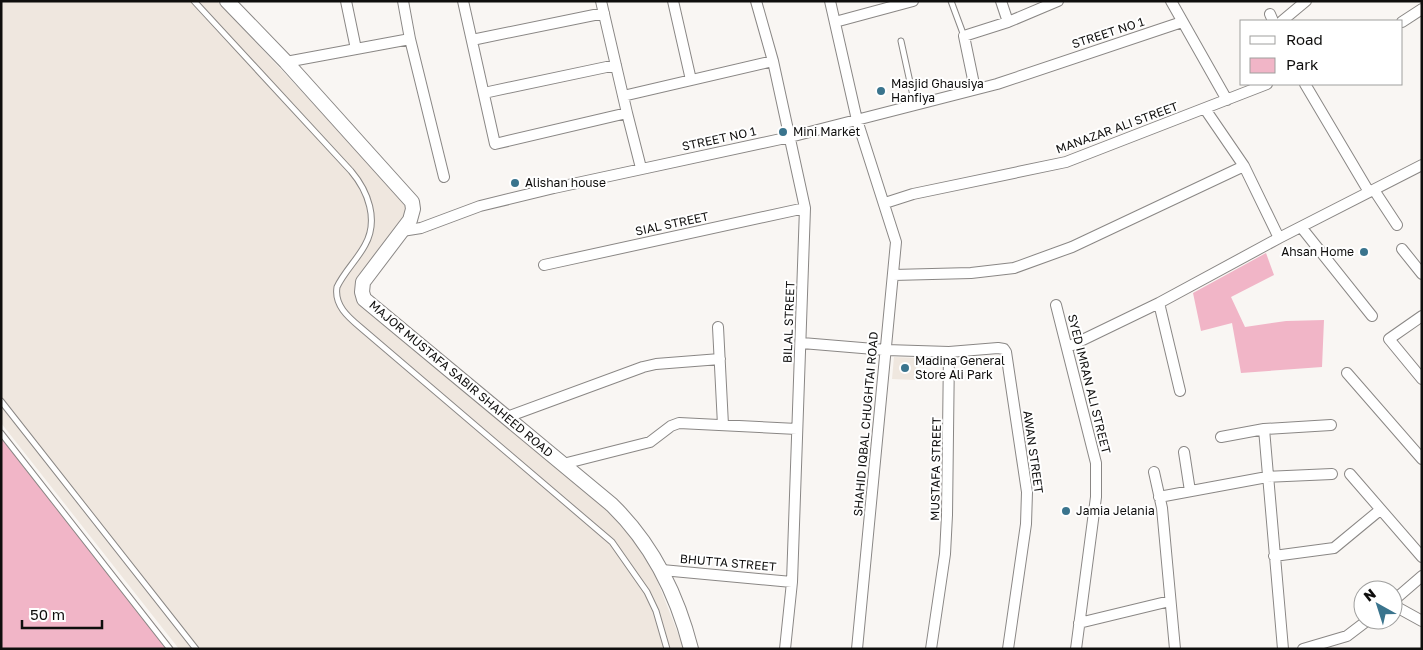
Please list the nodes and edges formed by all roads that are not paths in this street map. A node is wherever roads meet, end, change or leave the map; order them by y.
1 (194, 1) edge
2 (228, 1) edge
3 (346, 1) edge
4 (402, 1) edge
5 (463, 1) edge
6 (601, 1) edge
7 (673, 1) edge
8 (756, 1) edge
9 (830, 1) edge
10 (913, 1) edge
11 (951, 1) edge
12 (1000, 1) edge
13 (1058, 1) edge
14 (1171, 1) edge
15 (1306, 1) edge
16 (1422, 9) edge
17 (604, 13) junction
18 (1283, 20) edge
19 (1403, 21) edge
20 (835, 22) junction
21 (1008, 22) junction
22 (1182, 22) junction
23 (964, 36) junction
24 (410, 39) junction
25 (472, 40) junction
26 (901, 41) dead end
27 (356, 49) junction
28 (773, 61) junction
29 (286, 62) junction
30 (616, 65) junction
31 (691, 80) junction
32 (1264, 85) edge
33 (1306, 85) edge
34 (975, 89) junction
35 (484, 93) junction
36 (623, 96) junction
37 (1227, 100) junction
38 (915, 105) junction
39 (1206, 109) junction
40 (627, 113) junction
41 (857, 120) junction
42 (790, 137) junction
43 (1244, 166) junction
44 (641, 168) junction
45 (1420, 168) edge
46 (444, 176) dead end
47 (1371, 191) junction
48 (885, 203) junction
49 (805, 208) junction
50 (1397, 225) dead end
51 (1301, 227) junction
52 (402, 231) junction
53 (1279, 238) junction
54 (1402, 249) dead end
55 (544, 265) dead end
56 (1422, 274) edge
57 (893, 275) junction
58 (1159, 303) junction
59 (1056, 305) dead end
60 (1372, 316) dead end
61 (1422, 316) edge
62 (718, 327) dead end
63 (802, 343) junction
64 (1068, 347) junction
65 (886, 350) junction
66 (949, 352) junction
67 (720, 359) junction
68 (1347, 373) dead end
69 (1422, 379) edge
70 (1180, 391) dead end
71 (1, 401) edge
72 (507, 417) junction
73 (1331, 425) dead end
74 (723, 426) junction
75 (797, 429) junction
76 (1264, 429) junction
77 (1, 433) edge
78 (1221, 437) dead end
79 (1184, 452) dead end
80 (1422, 459) edge
81 (564, 464) junction
82 (1154, 472) dead end
83 (1332, 474) dead end
84 (1350, 474) dead end
85 (1267, 478) junction
86 (1190, 491) junction
87 (1159, 497) junction
88 (1380, 510) junction
89 (1274, 556) junction
90 (1422, 557) edge
91 (662, 570) junction
92 (1422, 576) edge
93 (792, 582) junction
94 (1403, 592) edge
95 (1170, 601) junction
96 (1403, 611) edge
97 (1422, 621) edge
98 (1079, 623) junction
99 (1354, 630) edge
100 (1330, 645) edge
101 (170, 649) edge
102 (196, 649) edge
103 (667, 649) edge
104 (691, 649) edge
105 (785, 649) edge
106 (857, 649) edge
107 (931, 649) edge
108 (1008, 649) edge
109 (1076, 649) edge
110 (1175, 649) edge
111 (1283, 649) edge
112 (1304, 649) edge

1 - 103 lane
2 - 29 street, MAJOR MUSTAFA SABIR SHAHEED ROAD
3 - 27 street
4 - 24 street
5 - 25 street
6 - 17 street
7 - 31 street
8 - 28 street, BILAL STREET
9 - 20 street, SHAHID IQBAL CHUGHTAI ROAD
10 - 20 street
11 - 23 lane
12 - 21 street
13 - 21 street
14 - 22 street
15 - 18 street
16 - 19 street
17 - 25 street
17 - 30 street
20 - 41 street, SHAHID IQBAL CHUGHTAI ROAD
21 - 23 street
22 - 34 street, STREET NO 1
22 - 37 street
23 - 34 street
24 - 27 street
24 - 46 street
25 - 35 street
26 - 38 lane
27 - 29 street
28 - 31 street
28 - 42 street, BILAL STREET
29 - 52 street, MAJOR MUSTAFA SABIR SHAHEED ROAD
30 - 35 street
30 - 36 street
31 - 36 street
32 - 37 street, MANAZAR ALI STREET
33 - 47 street
34 - 38 street, STREET NO 1
35 - 40 street
36 - 40 street
37 - 39 street, MANAZAR ALI STREET
38 - 41 street, STREET NO 1
39 - 43 street
39 - 48 street, MANAZAR ALI STREET
40 - 44 street
41 - 42 street, STREET NO 1
41 - 48 street, SHAHID IQBAL CHUGHTAI ROAD
42 - 44 street, STREET NO 1
42 - 49 street, BILAL STREET
43 - 53 street
43 - 57 street
44 - 52 street, STREET NO 1
45 - 47 street
47 - 50 street
47 - 51 street
48 - 57 street, SHAHID IQBAL CHUGHTAI ROAD
49 - 55 street, SIAL STREET
49 - 63 street, BILAL STREET
51 - 53 street
51 - 60 street
52 - 72 street, MAJOR MUSTAFA SABIR SHAHEED ROAD
53 - 58 street
54 - 56 street
57 - 65 street, SHAHID IQBAL CHUGHTAI ROAD
58 - 64 street
58 - 70 street
59 - 64 street, SYED IMRAN ALI STREET
61 - 69 street
62 - 67 street
63 - 65 street
63 - 75 street, BILAL STREET
64 - 98 street, SYED IMRAN ALI STREET
65 - 66 street
65 - 106 street, SHAHID IQBAL CHUGHTAI ROAD
66 - 107 street, MUSTAFA STREET
66 - 108 street, AWAN STREET
67 - 72 street
67 - 74 street
68 - 80 street
71 - 102 lane
72 - 81 street, MAJOR MUSTAFA SABIR SHAHEED ROAD
73 - 76 street
74 - 75 street
74 - 81 street
75 - 93 street, BILAL STREET
76 - 78 street
76 - 85 street
77 - 101 lane
79 - 86 street
81 - 91 street, MAJOR MUSTAFA SABIR SHAHEED ROAD
82 - 87 street
83 - 85 street
84 - 88 street
85 - 86 street
85 - 89 street
86 - 87 street
87 - 95 street
88 - 89 street
88 - 90 street
89 - 111 street
91 - 93 street, BHUTTA STREET
91 - 104 street, MAJOR MUSTAFA SABIR SHAHEED ROAD
92 - 94 street
93 - 105 street, BILAL STREET
95 - 98 street
95 - 110 street
96 - 97 street
98 - 109 street, SYED IMRAN ALI STREET
99 - 100 street
100 - 112 street

